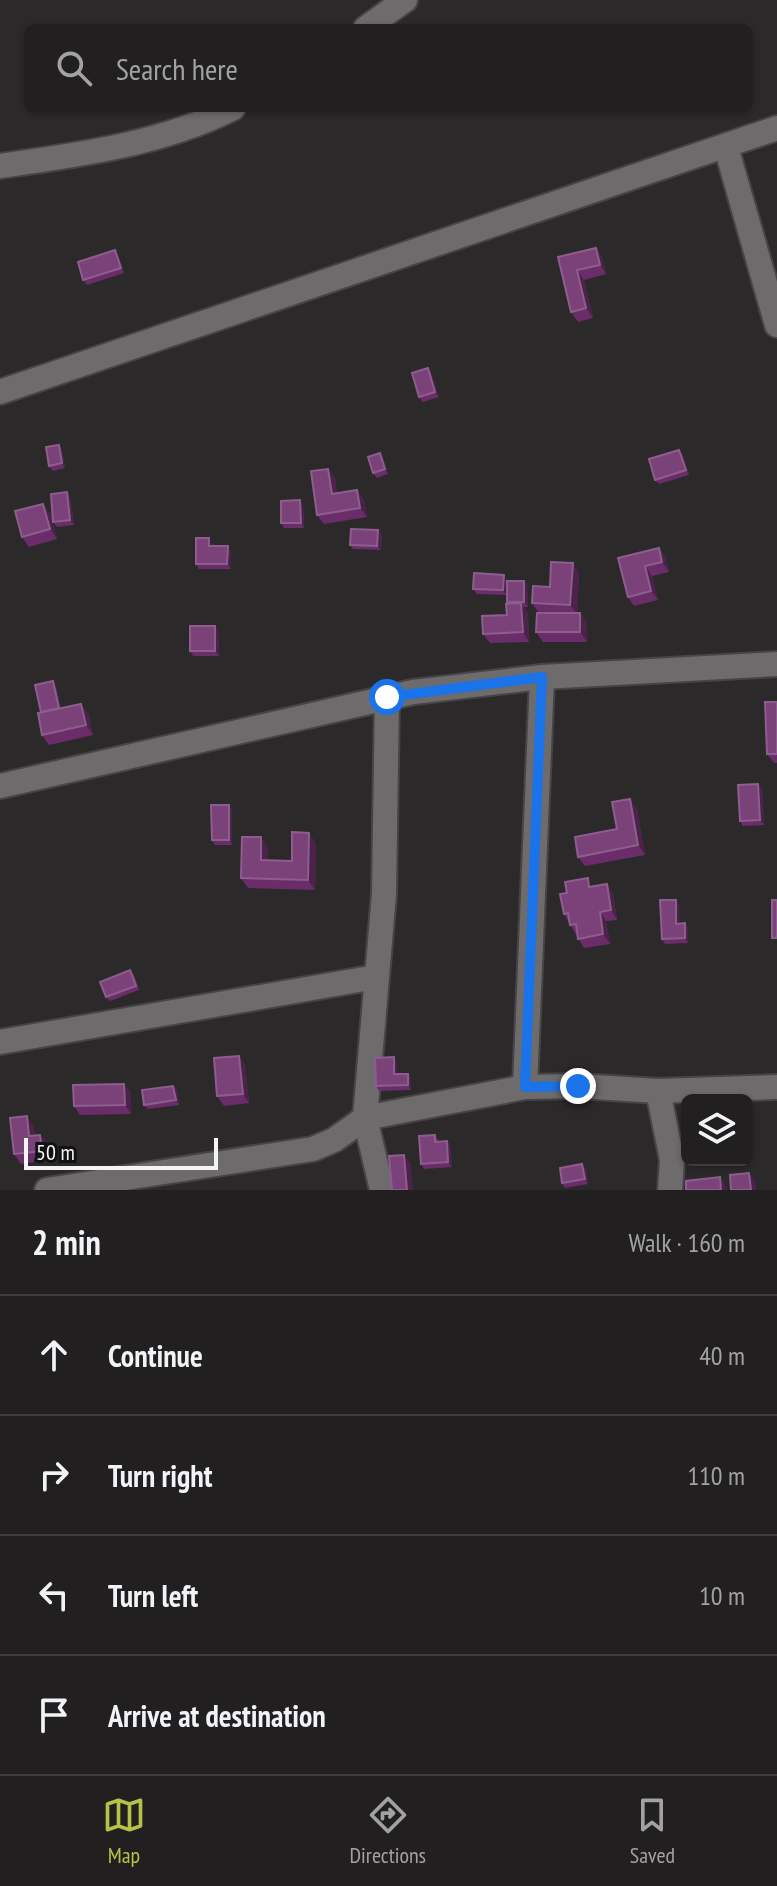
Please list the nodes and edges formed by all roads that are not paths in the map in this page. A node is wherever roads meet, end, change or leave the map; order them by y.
1 (405, 0) edge
2 (372, 24) edge
3 (225, 112) edge
4 (777, 128) edge
5 (726, 147) junction
6 (0, 166) edge
7 (777, 325) edge
8 (0, 392) edge
9 (777, 664) edge
10 (542, 677) junction
11 (387, 697) junction
12 (0, 786) edge
13 (376, 977) junction
14 (0, 1042) edge
15 (525, 1087) junction
16 (777, 1087) edge
17 (658, 1091) junction
18 (365, 1118) junction
19 (47, 1190) edge
20 (382, 1190) edge
21 (670, 1190) edge

1 - 2 street
3 - 6 street
4 - 5 street
5 - 7 street
5 - 8 street
9 - 10 street
10 - 11 street
10 - 15 street
11 - 12 street
11 - 13 street
13 - 14 street
13 - 18 street
15 - 17 street
15 - 18 street
16 - 17 street
17 - 21 street
18 - 19 street
18 - 20 street

